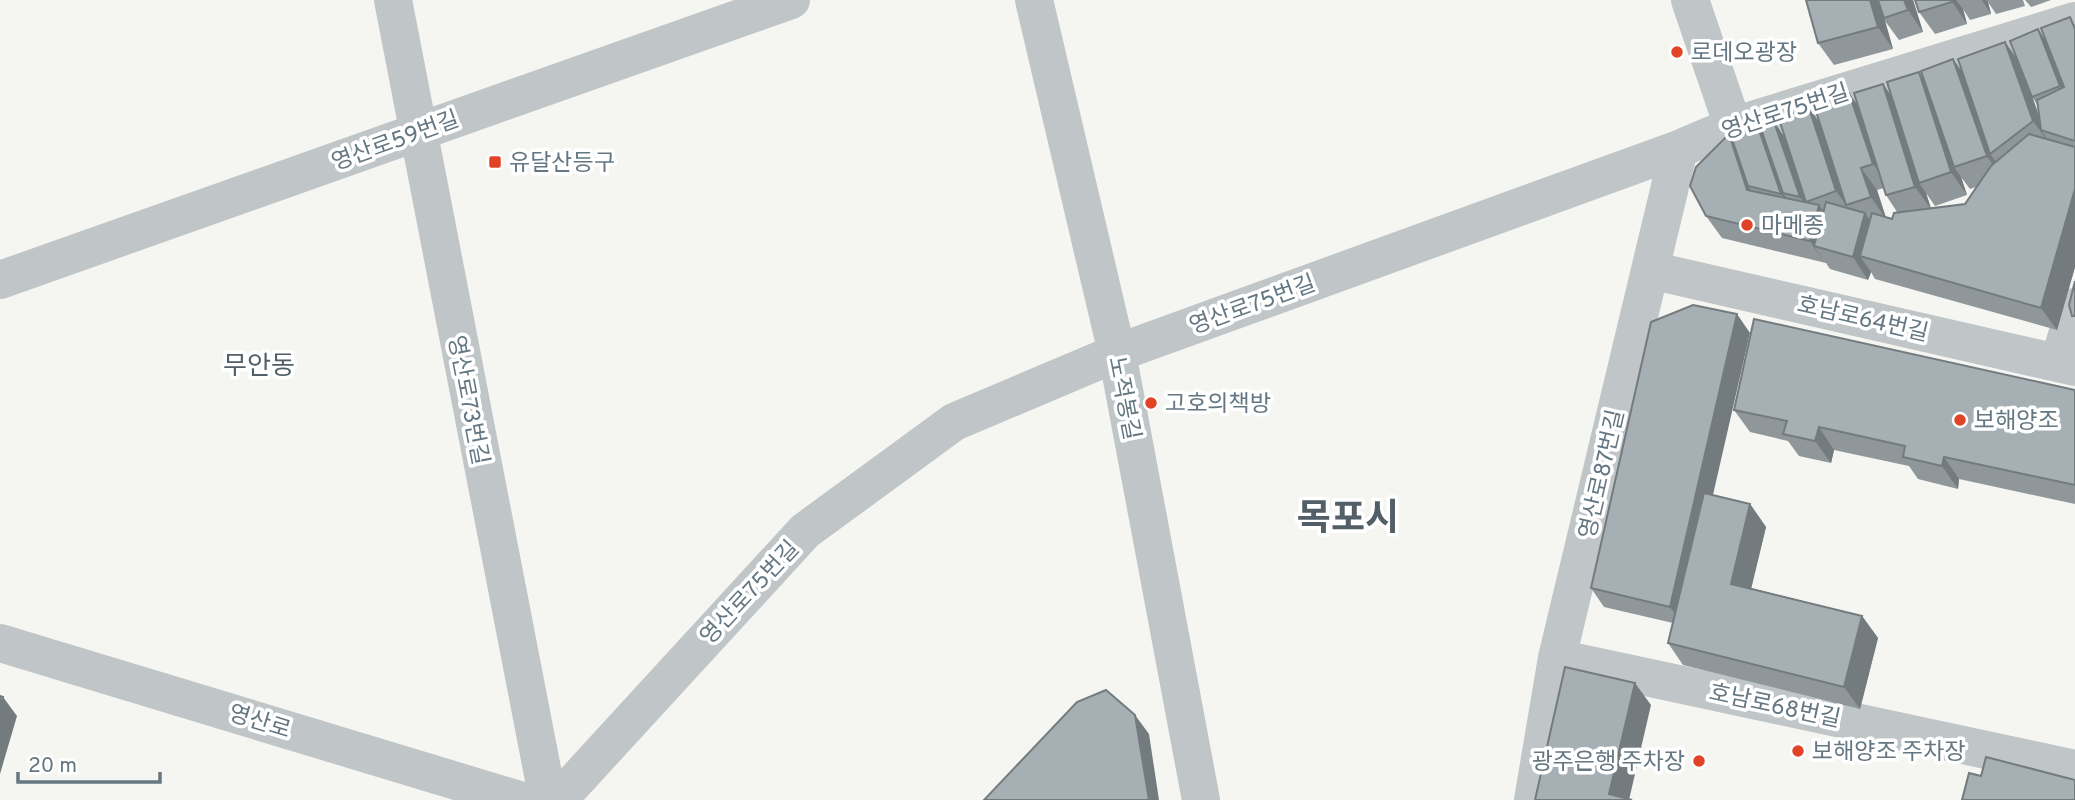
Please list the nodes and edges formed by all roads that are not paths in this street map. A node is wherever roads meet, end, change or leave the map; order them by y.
1 (393, 0) edge
2 (791, 0) edge
3 (1034, 0) edge
4 (1690, 0) edge
5 (2075, 20) edge
6 (1733, 126) junction
7 (416, 132) junction
8 (1679, 149) junction
9 (1650, 270) junction
10 (0, 280) edge
11 (2075, 307) edge
12 (1117, 353) junction
13 (2067, 365) edge
14 (0, 643) edge
15 (1557, 658) junction
16 (2075, 769) edge
17 (519, 800) edge
18 (548, 800) edge
19 (558, 800) edge
20 (1201, 800) edge
21 (1533, 800) edge

1 - 7 street, 영산로73번길
2 - 7 street, 영산로59번길
3 - 12 street, 노적봉길
4 - 6 street
5 - 6 street, 영산로75번길
6 - 8 street, 영산로75번길
7 - 10 street, 영산로59번길
7 - 18 street, 영산로73번길
8 - 9 street, 영산로87번길
8 - 12 street, 영산로75번길
9 - 13 street, 호남로64번길
9 - 15 street, 영산로87번길
11 - 13 street
12 - 19 street, 영산로75번길
12 - 20 street, 노적봉길
14 - 17 street, 영산로
15 - 16 street, 호남로68번길
15 - 21 street, 영산로87번길

